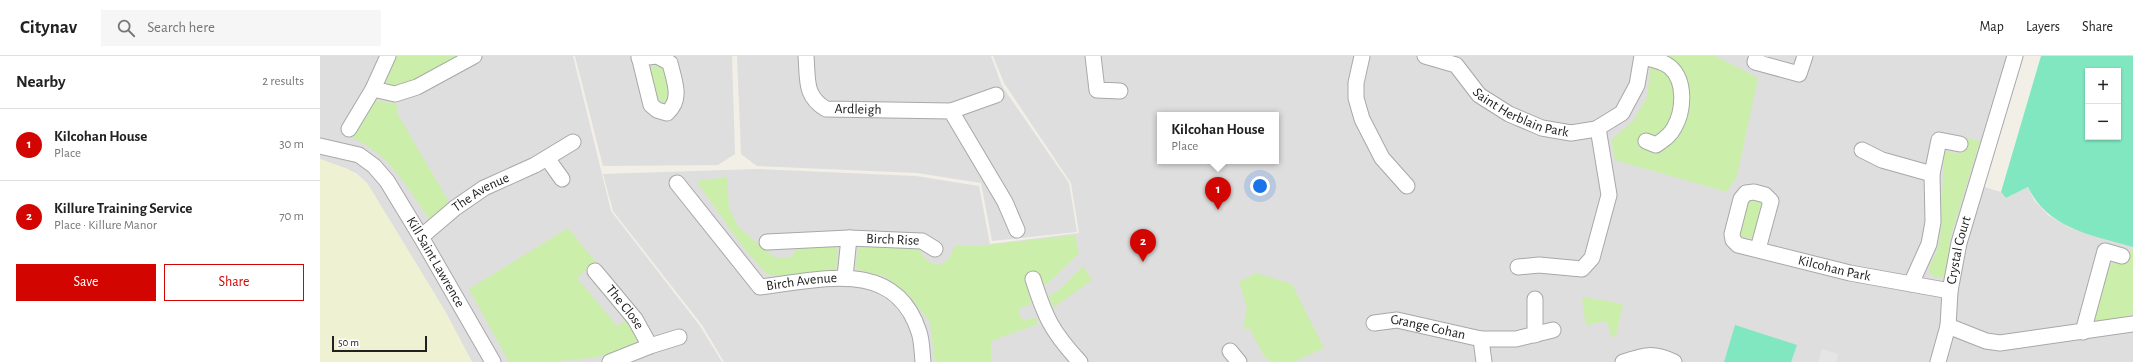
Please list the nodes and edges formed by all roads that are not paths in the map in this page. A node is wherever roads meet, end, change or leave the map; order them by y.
1 (388, 56) edge
2 (474, 56) edge
3 (806, 56) edge
4 (1093, 56) edge
5 (1362, 56) edge
6 (1425, 56) edge
7 (1642, 56) edge
8 (1757, 56) edge
9 (1805, 56) edge
10 (2015, 56) edge
11 (1457, 61) edge
12 (373, 89) junction
13 (1120, 91) dead end
14 (996, 95) dead end
15 (951, 111) junction
16 (1598, 128) junction
17 (349, 129) dead end
18 (1646, 141) dead end
19 (573, 142) dead end
20 (1960, 144) dead end
21 (320, 146) edge
22 (1862, 150) dead end
23 (547, 158) junction
24 (1932, 174) junction
25 (562, 179) dead end
26 (677, 183) dead end
27 (1406, 186) dead end
28 (1017, 230) dead end
29 (421, 237) junction
30 (849, 238) junction
31 (767, 242) dead end
32 (935, 249) dead end
33 (1758, 249) dead end
34 (2122, 256) dead end
35 (1518, 267) dead end
36 (595, 271) dead end
37 (845, 276) junction
38 (1033, 279) dead end
39 (1911, 284) junction
40 (1950, 291) junction
41 (1535, 299) dead end
42 (1374, 324) dead end
43 (2133, 324) edge
44 (1948, 326) junction
45 (1553, 330) dead end
46 (2083, 332) junction
47 (1535, 335) junction
48 (679, 337) dead end
49 (1481, 339) junction
50 (650, 346) junction
51 (493, 362) edge
52 (610, 362) edge
53 (923, 362) edge
54 (1080, 362) edge
55 (1484, 362) edge
56 (1623, 362) edge
57 (1674, 362) edge
58 (1938, 362) edge

1 - 12 street
2 - 12 street
3 - 15 street, Ardleigh
4 - 13 street
5 - 27 street
6 - 11 street, Saint Herblain Park
7 - 16 street, Saint Herblain Park
7 - 18 street
8 - 9 street
10 - 40 street, Crystal Court
11 - 16 street, Saint Herblain Park
12 - 17 street
14 - 15 street, Ardleigh
15 - 28 street
16 - 35 street
19 - 23 street, The Avenue
20 - 24 street
21 - 29 street, Kill Saint Lawrence
22 - 24 street
23 - 25 street
23 - 29 street, The Avenue
24 - 39 street
26 - 37 street, Birch Avenue
29 - 51 street, Kill Saint Lawrence
30 - 31 street, Birch Rise
30 - 32 street, Birch Rise
30 - 37 street, Birch Rise
33 - 39 street, Kilcohan Park
34 - 46 street
36 - 50 street, The Close
37 - 53 street, Birch Avenue
38 - 54 street
39 - 40 street, Kilcohan Park
40 - 44 street, Crystal Court
41 - 47 street
42 - 49 street, Grange Cohan
43 - 46 street
44 - 46 street
44 - 58 street, Crystal Court
45 - 47 street, Grange Cohan
47 - 49 street, Grange Cohan
48 - 50 street, The Close
49 - 55 street, Grange Cohan
50 - 52 street, The Close
56 - 57 street

